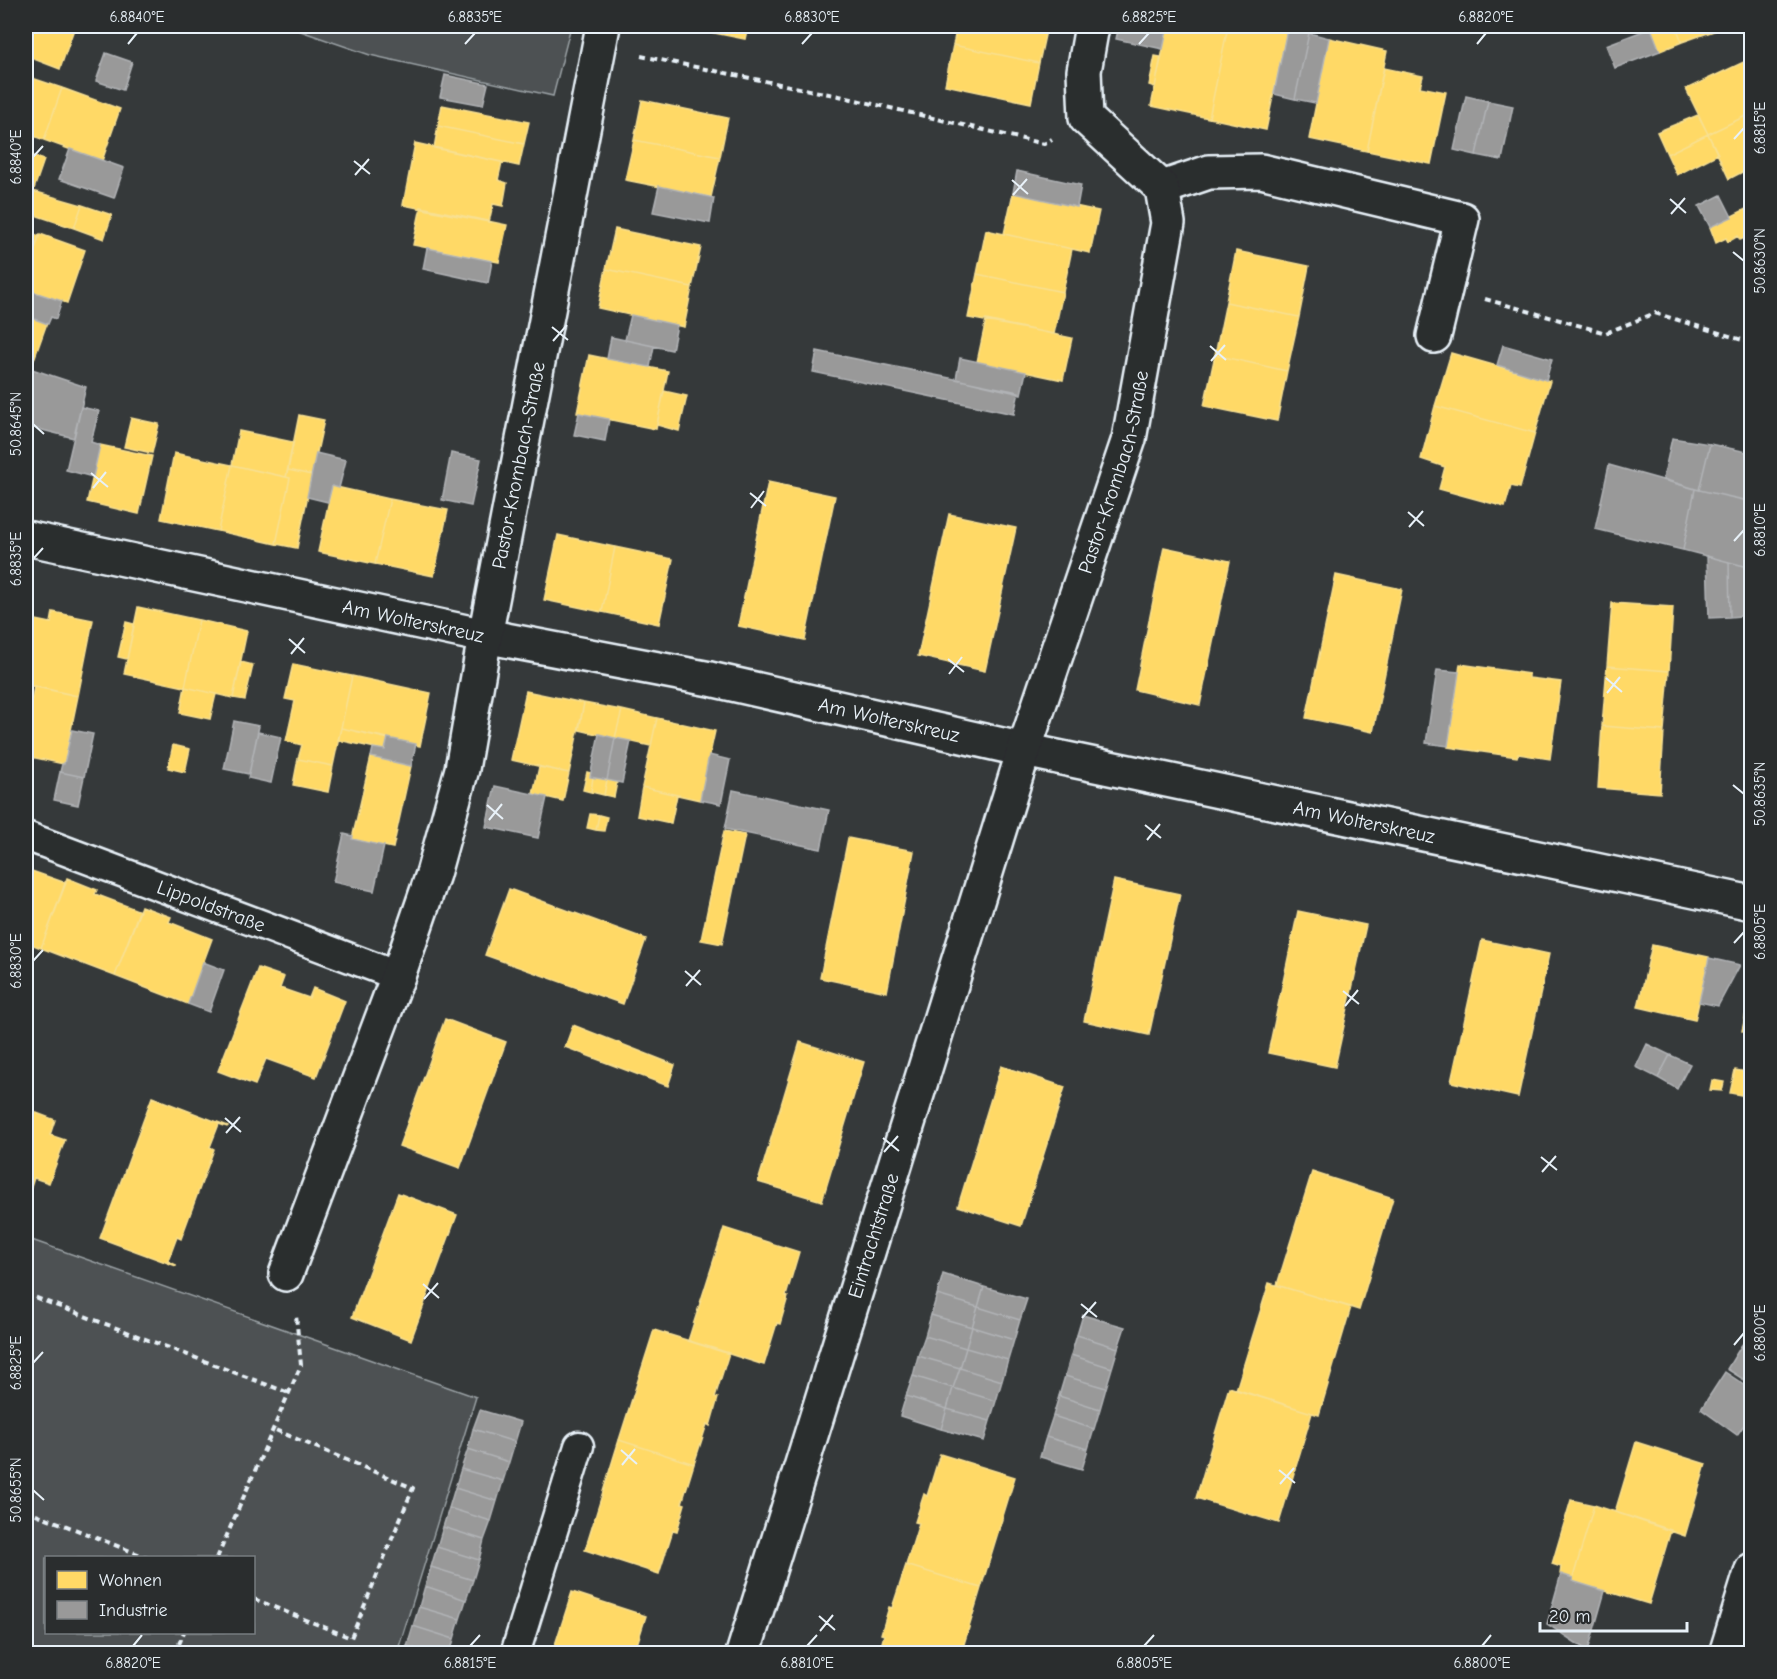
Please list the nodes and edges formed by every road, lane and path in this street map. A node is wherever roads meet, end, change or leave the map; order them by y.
1 (1092, 26) edge
2 (600, 36) edge
3 (1086, 118) junction
4 (1162, 188) junction
5 (1447, 288) junction
6 (1434, 336) dead end
7 (1752, 343) edge
8 (26, 538) edge
9 (485, 636) junction
10 (1024, 750) junction
11 (26, 836) edge
12 (1752, 903) edge
13 (398, 976) junction
14 (286, 1274) joint
15 (26, 1294) edge
16 (289, 1393) junction
17 (273, 1429) junction
18 (579, 1446) dead end
19 (26, 1510) edge
20 (145, 1556) edge
21 (217, 1556) edge
22 (1752, 1570) edge
23 (255, 1599) edge
24 (183, 1634) edge
25 (175, 1653) edge
26 (515, 1653) edge
27 (743, 1653) edge
28 (1726, 1653) edge

1 - 3 street
2 - 3 path
2 - 9 street, Pastor-Krombach-Straße
3 - 4 street
4 - 5 street
4 - 10 street, Pastor-Krombach-Straße
5 - 6 street
5 - 7 path
8 - 9 street, Am Wolterskreuz
9 - 10 street, Am Wolterskreuz
9 - 13 street
10 - 12 street, Am Wolterskreuz
10 - 27 street, Eintrachtstraße
11 - 13 lane, Lippoldstraße
13 - 14 street
14 - 16 path
15 - 16 path
16 - 17 path
17 - 21 path
17 - 23 path
18 - 26 lane
19 - 20 path
22 - 28 street
24 - 25 path

